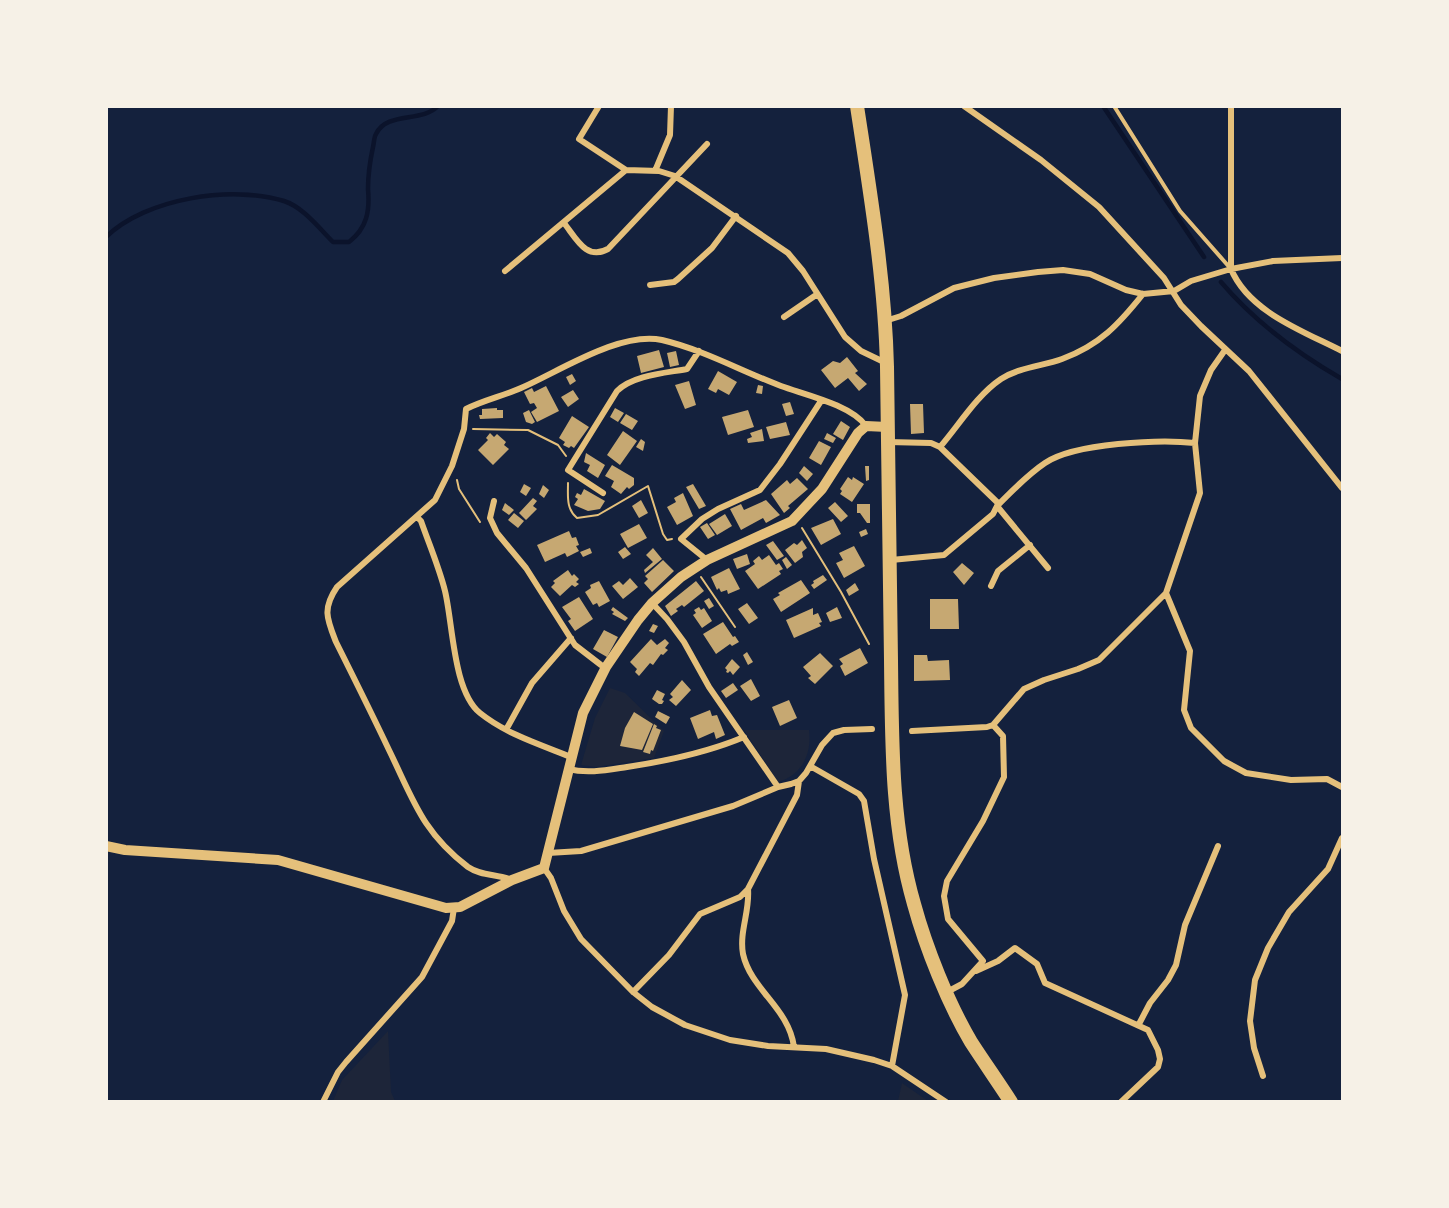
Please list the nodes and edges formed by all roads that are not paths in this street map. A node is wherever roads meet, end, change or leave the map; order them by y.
1 (598, 106) edge
2 (671, 106) edge
3 (857, 106) edge
4 (964, 106) edge
5 (1114, 106) edge
6 (1231, 106) edge
7 (707, 144) dead end
8 (626, 170) junction
9 (655, 171) junction
10 (675, 176) junction
11 (736, 216) junction
12 (564, 223) junction
13 (1342, 258) edge
14 (1231, 269) junction
15 (506, 271) dead end
16 (650, 285) dead end
17 (1174, 291) junction
18 (1143, 294) junction
19 (816, 295) junction
20 (784, 317) dead end
21 (885, 321) junction
22 (1226, 350) junction
23 (699, 351) junction
24 (1342, 351) edge
25 (887, 363) junction
26 (821, 401) junction
27 (866, 426) junction
28 (887, 427) junction
29 (887, 442) junction
30 (1195, 443) junction
31 (940, 447) junction
32 (1342, 488) edge
33 (603, 493) dead end
34 (494, 501) dead end
35 (998, 505) junction
36 (417, 517) junction
37 (1030, 545) junction
38 (707, 560) junction
39 (889, 560) junction
40 (1048, 568) dead end
41 (991, 586) dead end
42 (1166, 593) junction
43 (652, 603) junction
44 (571, 638) junction
45 (606, 667) junction
46 (993, 725) junction
47 (507, 728) junction
48 (872, 729) dead end
49 (912, 730) dead end
50 (744, 737) junction
51 (571, 758) junction
52 (810, 766) junction
53 (568, 769) junction
54 (799, 781) junction
55 (778, 787) junction
56 (1342, 787) edge
57 (1342, 838) edge
58 (106, 846) edge
59 (1218, 846) dead end
60 (548, 853) junction
61 (544, 868) junction
62 (512, 880) junction
63 (748, 889) junction
64 (454, 908) junction
65 (975, 972) junction
66 (633, 992) junction
67 (947, 992) junction
68 (1139, 1024) junction
69 (794, 1047) junction
70 (892, 1066) junction
71 (1263, 1076) dead end
72 (323, 1101) edge
73 (946, 1101) edge
74 (1011, 1101) edge
75 (1121, 1101) edge

1 - 8 street
2 - 9 street
3 - 21 highway
4 - 17 street
5 - 14 lane
6 - 14 street
7 - 10 street
8 - 9 street
8 - 12 street
9 - 10 street
10 - 11 street
10 - 12 street
11 - 16 street
11 - 19 street
12 - 15 street
13 - 14 street
14 - 17 street
14 - 24 street
17 - 18 street
17 - 22 street
18 - 21 street
18 - 31 street
19 - 20 street
19 - 25 street
21 - 25 highway
22 - 30 street
22 - 32 street
23 - 26 street
23 - 33 street
23 - 36 street
25 - 28 highway
26 - 27 street
26 - 38 street
27 - 28 main road
27 - 38 main road
28 - 29 highway
29 - 31 street
29 - 39 highway
30 - 35 street
30 - 42 street
31 - 35 street
34 - 44 street
35 - 37 street
35 - 39 street
36 - 47 street
36 - 62 street
37 - 40 street
37 - 41 street
38 - 43 main road
39 - 67 highway
42 - 46 street
42 - 56 street
43 - 45 main road
43 - 50 street
44 - 45 street
44 - 47 street
45 - 51 main road
46 - 49 street
46 - 65 street
47 - 51 street
48 - 52 street
50 - 53 street
50 - 55 street
51 - 53 main road
52 - 54 street
52 - 70 street
53 - 60 main road
54 - 55 street
54 - 63 street
55 - 60 street
57 - 71 street
58 - 64 main road
59 - 68 street
60 - 61 main road
61 - 62 main road
61 - 66 street
62 - 64 main road
63 - 66 street
63 - 69 street
64 - 72 street
65 - 67 street
65 - 68 street
66 - 69 street
67 - 74 highway
68 - 75 street
69 - 70 street
70 - 73 street

